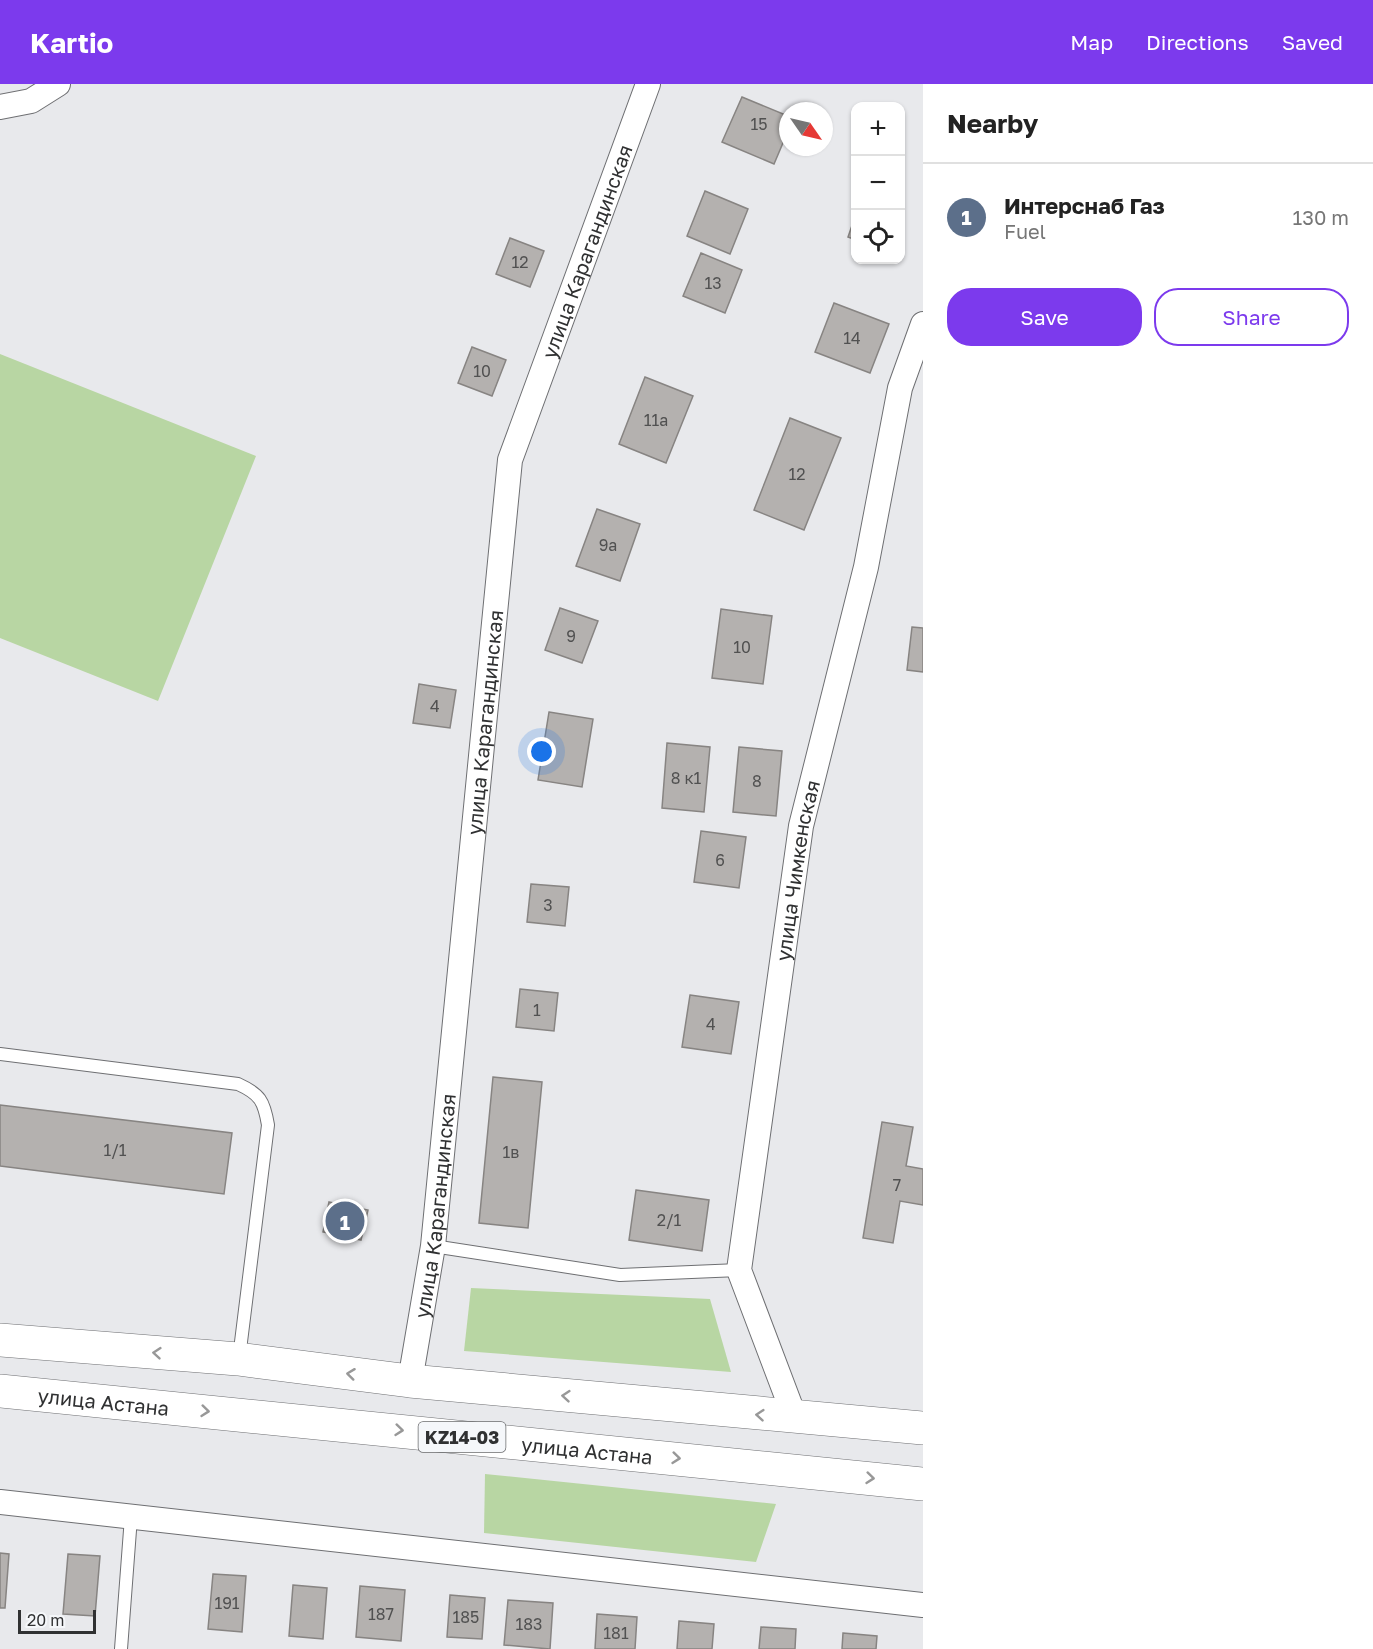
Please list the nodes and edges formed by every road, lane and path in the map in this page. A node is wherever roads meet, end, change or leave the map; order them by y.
1 (58, 84) edge
2 (648, 84) edge
3 (0, 107) edge
4 (923, 324) edge
5 (0, 1054) edge
6 (433, 1246) junction
7 (739, 1270) junction
8 (0, 1340) edge
9 (238, 1359) junction
10 (410, 1381) junction
11 (0, 1391) edge
12 (795, 1418) junction
13 (923, 1428) edge
14 (923, 1484) edge
15 (0, 1502) edge
16 (130, 1517) junction
17 (923, 1605) edge
18 (121, 1649) edge

1 - 3 street
2 - 6 street, улица Карагандинская
4 - 7 street, улица Чимкенская
5 - 9 lane
6 - 7 lane
6 - 10 street, улица Карагандинская
7 - 12 street, улица Чимкенская
9 -> 8 main road
10 -> 9 main road
12 -> 10 main road
11 -> 14 main road, улица Астана / KZ14-03
12 - 13 main road
15 - 16 street
16 - 17 street
16 - 18 lane

